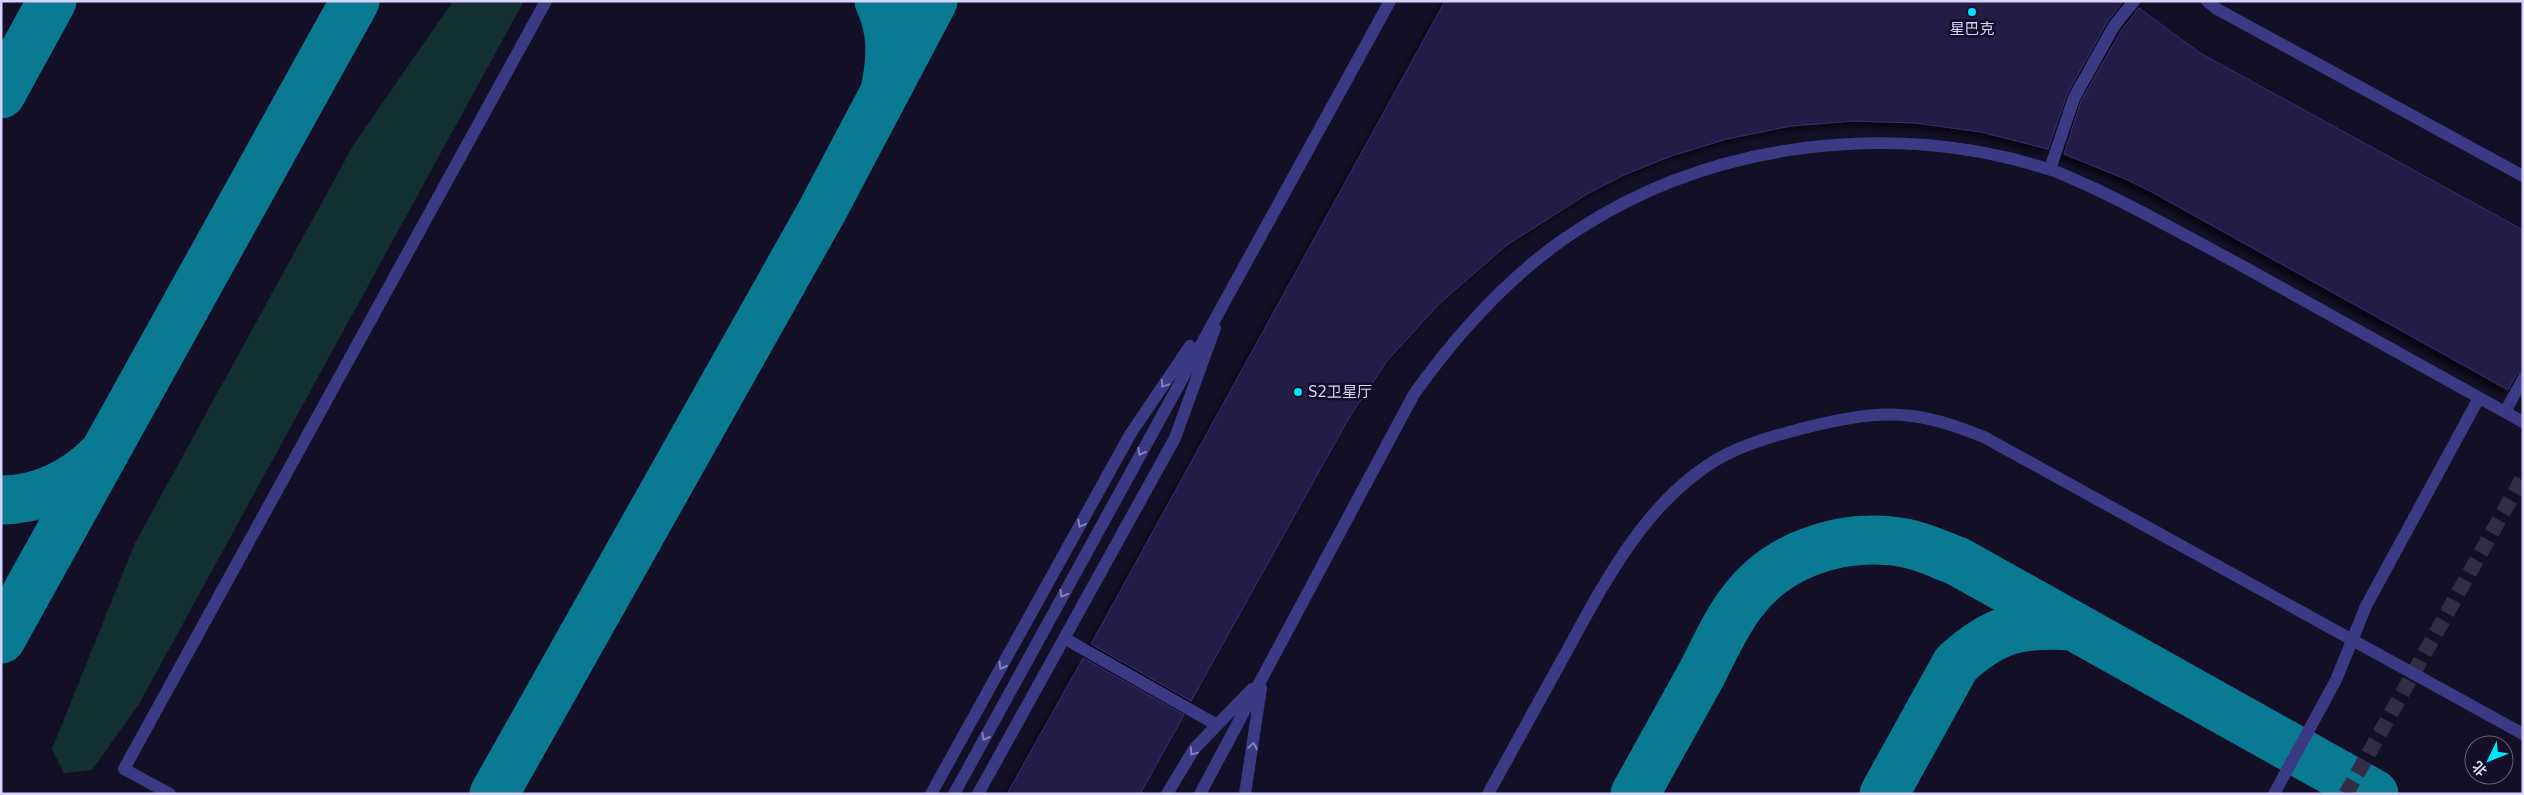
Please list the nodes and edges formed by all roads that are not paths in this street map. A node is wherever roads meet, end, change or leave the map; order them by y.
1 (546, 1) edge
2 (1390, 1) edge
3 (2134, 1) edge
4 (2206, 1) edge
5 (2050, 169) junction
6 (2523, 176) edge
7 (1231, 286) junction
8 (2523, 379) edge
9 (2479, 398) junction
10 (2504, 412) junction
11 (2523, 422) edge
12 (1064, 638) junction
13 (2353, 640) junction
14 (1263, 678) junction
15 (1216, 725) junction
16 (2523, 734) edge
17 (170, 794) edge
18 (931, 794) edge
19 (954, 794) edge
20 (978, 794) edge
21 (1167, 794) edge
22 (1200, 794) edge
23 (1245, 794) edge
24 (1488, 794) edge
25 (2274, 794) edge

1 - 17 lane
2 - 7 lane
3 - 5 lane
4 - 6 lane
5 - 9 lane
5 - 14 lane
7 - 12 lane
7 -> 18 lane
7 -> 19 lane
8 - 10 lane
9 - 10 lane
9 - 13 lane
10 - 11 lane
12 - 15 lane
12 - 20 lane
13 - 16 lane
13 - 24 lane
13 - 25 lane
14 - 15 lane
14 - 22 lane
23 -> 14 lane
15 -> 21 lane

